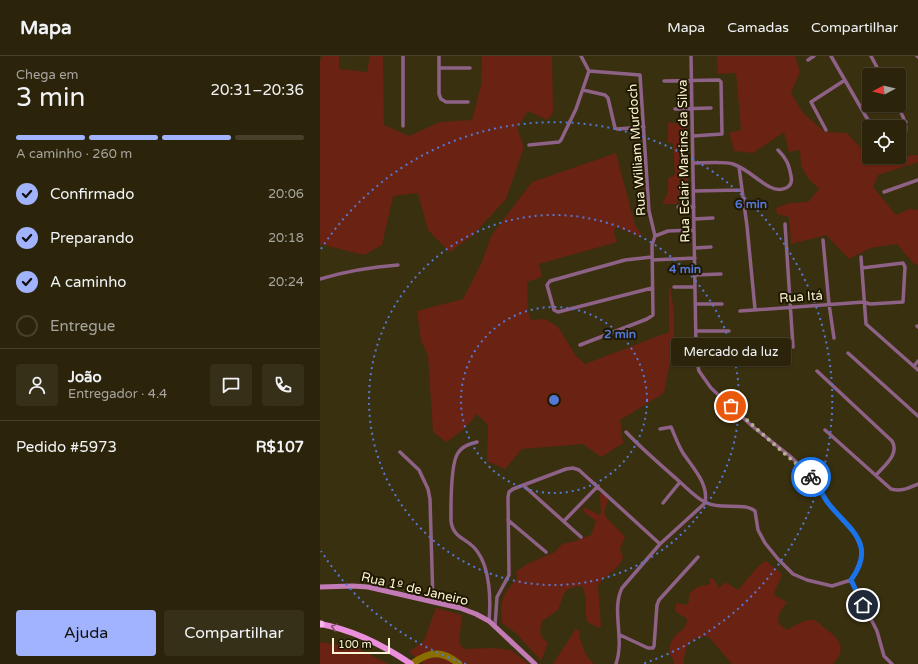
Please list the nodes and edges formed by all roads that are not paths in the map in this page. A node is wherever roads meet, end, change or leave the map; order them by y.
1 (403, 56) edge
2 (439, 56) edge
3 (581, 56) edge
4 (691, 56) edge
5 (814, 56) edge
6 (831, 56) edge
7 (871, 56) edge
8 (808, 60) dead end
9 (439, 68) junction
10 (470, 68) dead end
11 (878, 68) edge
12 (588, 71) junction
13 (845, 80) junction
14 (691, 81) junction
15 (664, 82) dead end
16 (583, 90) junction
17 (468, 102) dead end
18 (692, 108) junction
19 (711, 108) dead end
20 (675, 109) dead end
21 (868, 120) edge
22 (403, 126) dead end
23 (644, 127) junction
24 (826, 130) dead end
25 (692, 136) junction
26 (529, 145) dead end
27 (778, 150) dead end
28 (693, 163) junction
29 (739, 167) junction
30 (918, 180) edge
31 (742, 190) junction
32 (694, 191) junction
33 (884, 192) dead end
34 (678, 207) dead end
35 (694, 207) junction
36 (713, 218) dead end
37 (694, 219) junction
38 (785, 224) dead end
39 (694, 230) junction
40 (655, 236) junction
41 (823, 240) dead end
42 (711, 247) dead end
43 (695, 248) junction
44 (860, 257) dead end
45 (695, 258) junction
46 (652, 259) junction
47 (398, 265) dead end
48 (862, 268) junction
49 (721, 274) dead end
50 (695, 275) junction
51 (320, 279) edge
52 (674, 287) dead end
53 (695, 287) junction
54 (652, 288) junction
55 (864, 302) junction
56 (695, 304) junction
57 (722, 304) dead end
58 (829, 304) junction
59 (790, 307) junction
60 (755, 310) junction
61 (740, 311) dead end
62 (696, 331) junction
63 (729, 331) dead end
64 (834, 338) dead end
65 (580, 345) dead end
66 (793, 347) dead end
67 (848, 353) dead end
68 (918, 361) edge
69 (914, 366) junction
70 (918, 370) edge
71 (817, 371) dead end
72 (918, 416) edge
73 (660, 429) dead end
74 (825, 430) dead end
75 (626, 432) dead end
76 (476, 442) dead end
77 (400, 452) dead end
78 (876, 475) junction
79 (680, 482) junction
80 (918, 484) edge
81 (524, 485) junction
82 (598, 486) junction
83 (663, 503) dead end
84 (705, 503) junction
85 (508, 520) junction
86 (564, 521) junction
87 (581, 537) dead end
88 (660, 544) junction
89 (546, 552) dead end
90 (698, 557) dead end
91 (851, 580) junction
92 (320, 587) edge
93 (433, 602) junction
94 (489, 621) junction
95 (320, 624) edge
96 (495, 626) junction
97 (620, 635) junction
98 (411, 664) edge
99 (535, 664) edge
100 (616, 664) edge
101 (892, 664) edge

1 - 22 street
2 - 9 street
3 - 12 street
4 - 14 street, Rua Eclair Martins da Silva
5 - 8 street
6 - 13 street
7 - 11 street
9 - 10 street
9 - 17 street
12 - 16 street
12 - 23 street, Rua William Murdoch
13 - 21 street
13 - 24 street
14 - 15 street
14 - 18 street, Rua Eclair Martins da Silva
14 - 25 street
16 - 23 street
16 - 26 street
18 - 19 street
18 - 20 street
18 - 25 street, Rua Eclair Martins da Silva
23 - 40 street, Rua William Murdoch
25 - 28 street, Rua Eclair Martins da Silva
27 - 29 street
28 - 29 street
28 - 32 street, Rua Eclair Martins da Silva
29 - 31 street
30 - 33 street
31 - 32 street
31 - 60 street
32 - 35 street, Rua Eclair Martins da Silva
34 - 35 street
35 - 37 street, Rua Eclair Martins da Silva
36 - 37 street
37 - 39 street, Rua Eclair Martins da Silva
38 - 59 street
39 - 40 street
39 - 43 street, Rua Eclair Martins da Silva
40 - 46 street
41 - 58 street
42 - 43 street
43 - 45 street, Rua Eclair Martins da Silva
44 - 48 street
45 - 46 street
45 - 50 street, Rua Eclair Martins da Silva
46 - 54 street
46 - 54 street
47 - 51 street
48 - 55 street
48 - 55 street, Rua Itá
49 - 50 street
50 - 53 street, Rua Eclair Martins da Silva
52 - 53 street
53 - 56 street, Rua Eclair Martins da Silva
54 - 65 street
55 - 58 street, Rua Itá
55 - 69 street
56 - 57 street
56 - 62 street, Rua Eclair Martins da Silva
58 - 59 street, Rua Itá
58 - 64 street
59 - 60 street, Rua Itá
59 - 66 street
60 - 61 street, Rua Itá
62 - 63 street
62 - 91 street, Rua Eclair Martins da Silva
67 - 72 street
68 - 69 street
69 - 70 street
71 - 78 street
73 - 84 street
74 - 78 street
75 - 79 street
76 - 94 street
77 - 93 street
78 - 80 street
79 - 83 street
79 - 84 street
81 - 82 street
81 - 85 street
81 - 86 street
82 - 86 street
82 - 88 street
84 - 88 street
84 - 91 street
85 - 89 street
85 - 96 street
86 - 87 street
88 - 97 street
90 - 97 street
91 - 101 street
92 - 93 street, Rua 1º de Janeiro
93 - 94 street, Rua 1º de Janeiro
94 - 96 street, Rua 1º de Janeiro
98 -> 95 main road
96 - 99 street, Rua 1º de Janeiro
97 - 100 street

